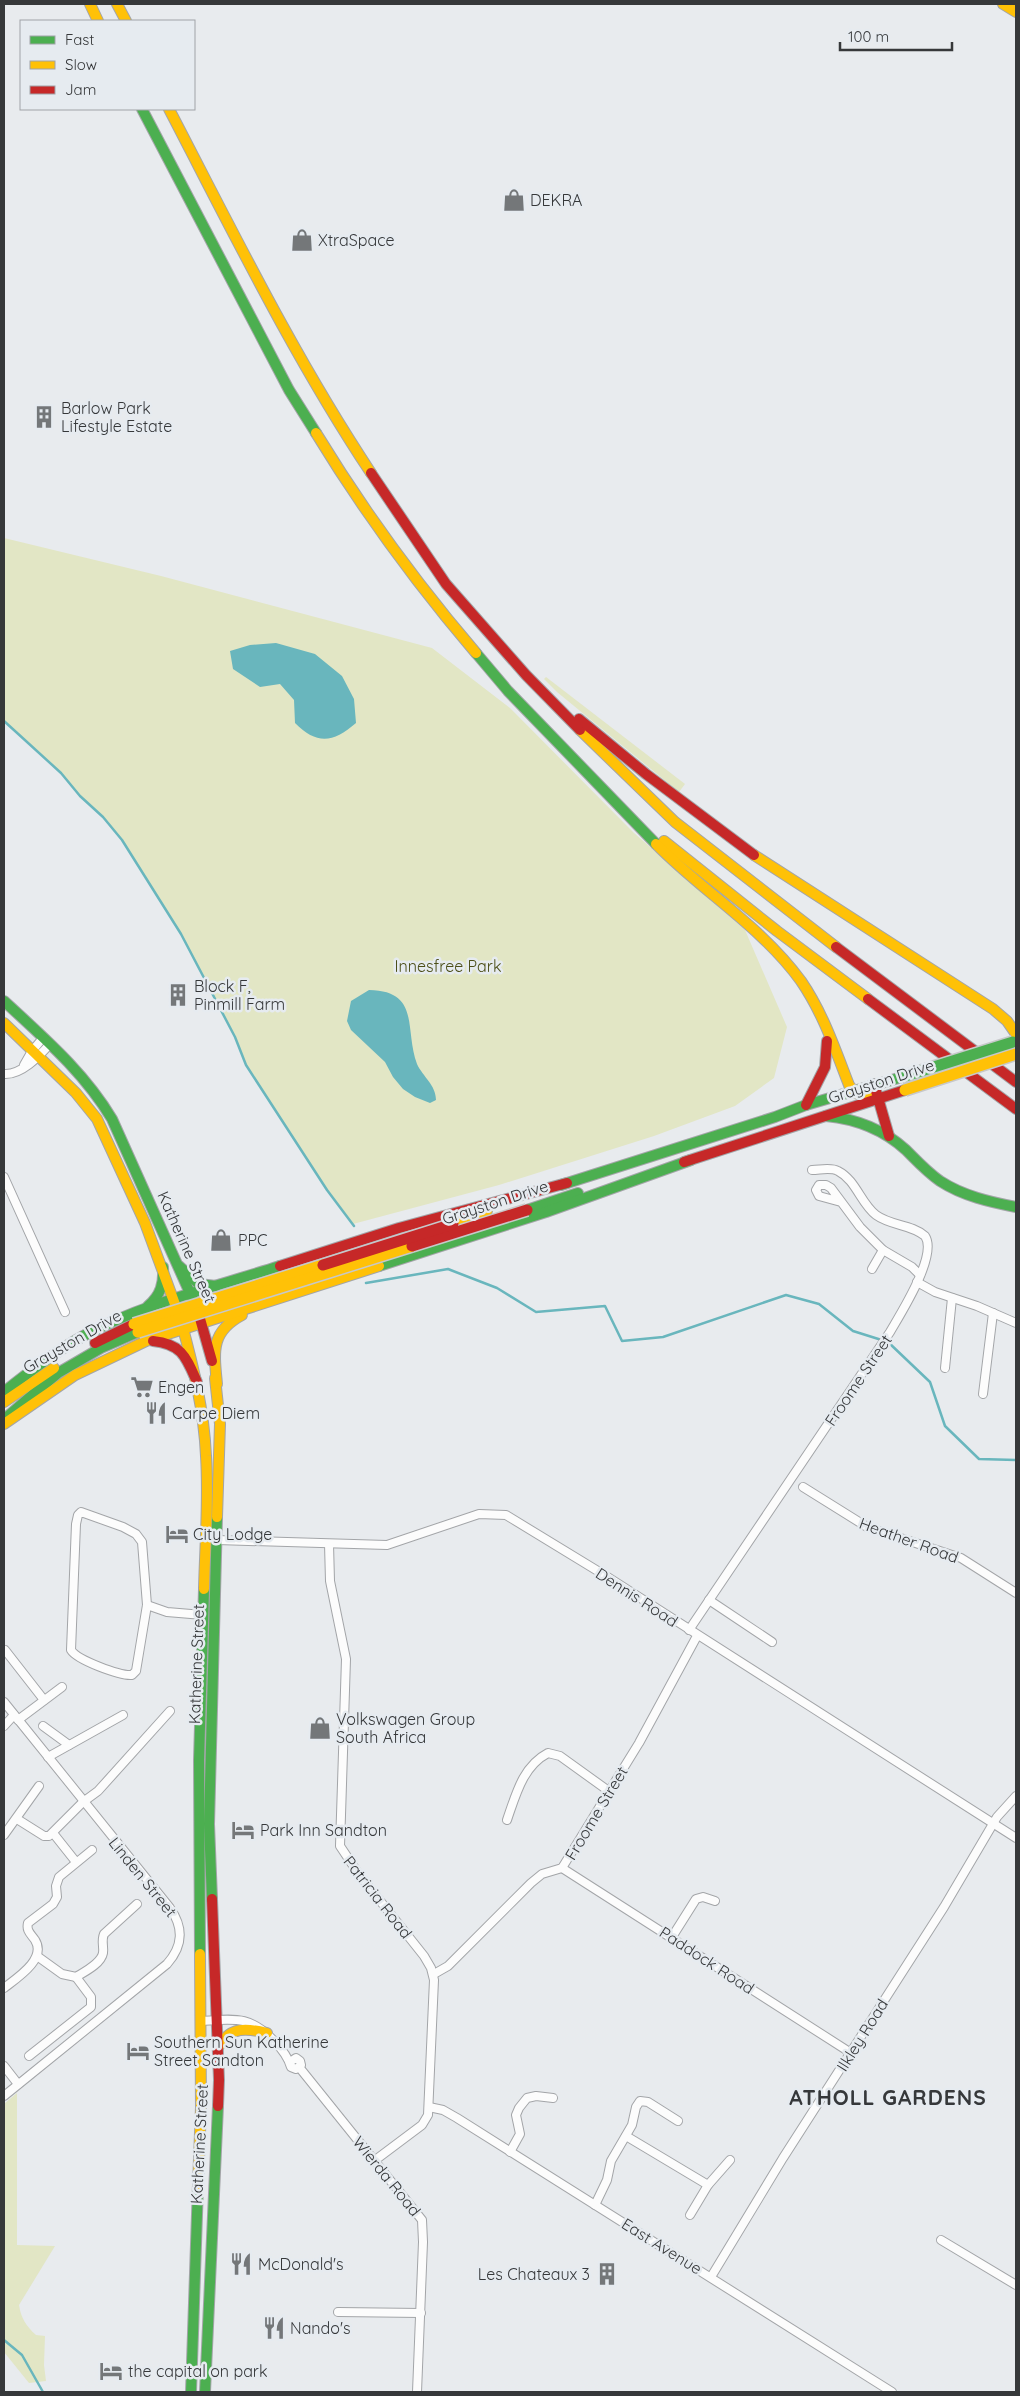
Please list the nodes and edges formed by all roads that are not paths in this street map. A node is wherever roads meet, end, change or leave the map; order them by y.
1 (90, 4) edge
2 (117, 4) edge
3 (1003, 4) edge
4 (1016, 12) edge
5 (98, 20) edge
6 (125, 20) edge
7 (143, 110) edge
8 (170, 110) edge
9 (526, 675) junction
10 (624, 809) junction
11 (920, 962) junction
12 (800, 980) junction
13 (4, 1001) edge
14 (1016, 1020) edge
15 (4, 1023) edge
16 (1015, 1039) edge
17 (46, 1041) junction
18 (35, 1054) junction
19 (1016, 1054) edge
20 (4, 1074) edge
21 (1016, 1082) edge
22 (874, 1084) junction
23 (852, 1091) junction
24 (878, 1099) junction
25 (806, 1105) junction
26 (1016, 1109) edge
27 (826, 1116) junction
28 (888, 1136) junction
29 (691, 1160) junction
30 (812, 1170) dead end
31 (4, 1177) edge
32 (567, 1183) junction
33 (841, 1202) dead end
34 (1016, 1207) edge
35 (883, 1250) junction
36 (179, 1266) junction
37 (163, 1267) junction
38 (872, 1269) dead end
39 (918, 1278) junction
40 (219, 1286) junction
41 (310, 1287) junction
42 (191, 1295) junction
43 (952, 1298) junction
44 (174, 1300) junction
45 (66, 1312) dead end
46 (140, 1312) junction
47 (992, 1313) junction
48 (202, 1322) junction
49 (1016, 1323) edge
50 (183, 1329) junction
51 (146, 1341) junction
52 (945, 1368) dead end
53 (197, 1382) junction
54 (216, 1384) junction
55 (29, 1389) junction
56 (4, 1392) edge
57 (983, 1394) dead end
58 (4, 1402) edge
59 (4, 1420) edge
60 (4, 1424) edge
61 (803, 1487) dead end
62 (217, 1540) junction
63 (329, 1544) junction
64 (1016, 1592) edge
65 (709, 1600) junction
66 (147, 1605) junction
67 (203, 1614) junction
68 (689, 1630) junction
69 (697, 1636) junction
70 (772, 1642) dead end
71 (5, 1650) edge
72 (62, 1687) dead end
73 (44, 1700) junction
74 (4, 1702) edge
75 (170, 1711) dead end
76 (123, 1715) dead end
77 (16, 1717) junction
78 (4, 1726) edge
79 (43, 1726) dead end
80 (69, 1745) junction
81 (48, 1757) junction
82 (39, 1786) dead end
83 (610, 1792) junction
84 (1016, 1796) edge
85 (83, 1802) junction
86 (17, 1818) junction
87 (507, 1820) dead end
88 (993, 1824) junction
89 (53, 1833) junction
90 (4, 1835) edge
91 (1016, 1838) edge
92 (92, 1850) dead end
93 (76, 1862) junction
94 (562, 1868) junction
95 (715, 1901) dead end
96 (137, 1904) dead end
97 (672, 1937) junction
98 (37, 1956) junction
99 (434, 1974) junction
100 (76, 1977) junction
101 (4, 1988) edge
102 (218, 2020) junction
103 (201, 2021) junction
104 (267, 2033) junction
105 (219, 2048) junction
106 (851, 2053) junction
107 (29, 2056) dead end
108 (4, 2066) edge
109 (18, 2084) junction
110 (4, 2096) edge
111 (553, 2098) dead end
112 (429, 2107) junction
113 (678, 2121) dead end
114 (626, 2136) junction
115 (510, 2152) junction
116 (730, 2160) dead end
117 (374, 2161) junction
118 (199, 2163) junction
119 (708, 2185) junction
120 (595, 2205) junction
121 (690, 2215) dead end
122 (941, 2240) dead end
123 (711, 2277) junction
124 (1016, 2285) edge
125 (338, 2312) dead end
126 (421, 2313) junction
127 (191, 2392) edge
128 (197, 2392) edge
129 (205, 2392) edge
130 (417, 2392) edge
131 (892, 2392) edge

1 - 5 main road
2 - 6 main road
3 - 4 main road
7 - 10 main road
8 - 9 main road
9 - 11 main road
9 - 21 main road
10 - 12 main road
10 - 26 main road
11 - 14 main road
11 - 16 main road
12 - 23 main road
12 - 25 main road
13 - 17 main road, Katherine Street
15 - 18 main road, Katherine Street
16 - 22 main road, Grayston Drive, bridge
17 - 18 street
17 - 36 main road, Katherine Street
18 - 20 street
18 - 37 main road, Katherine Street
19 - 24 main road, Grayston Drive, bridge
22 - 23 main road, Grayston Drive
22 - 24 main road
23 - 24 main road
23 - 25 main road, Grayston Drive
24 - 27 main road, Grayston Drive
24 - 28 main road
25 - 32 main road, Grayston Drive
27 - 28 main road
27 - 29 main road, Grayston Drive
28 - 34 main road
29 - 41 main road
29 - 55 main road, Grayston Drive, bridge
30 - 39 street, Froome Street
31 - 45 street
32 - 40 main road
32 - 55 main road, Grayston Drive, bridge
33 - 35 street
35 - 38 street
35 - 39 street
36 - 40 main road
36 - 42 main road, Katherine Street
37 - 44 main road, Katherine Street
37 - 46 main road
39 - 43 street
39 - 65 street, Froome Street
40 - 42 main road
41 - 48 main road
41 - 54 main road
42 - 44 main road
42 - 48 main road, Katherine Street
43 - 47 street
43 - 52 street
44 - 46 main road
44 - 50 main road, Katherine Street
46 - 56 main road
47 - 49 street
47 - 57 street
48 - 50 main road
48 - 54 main road, Katherine Street
50 - 51 main road
50 - 53 main road, Katherine Street
51 - 53 main road
51 - 60 main road
53 - 67 main road, Katherine Street
54 - 62 main road, Katherine Street
55 - 58 main road, Grayston Drive
55 - 59 main road, Grayston Drive
61 - 64 street, Heather Road
62 - 63 street, Dennis Road
62 - 102 main road, Katherine Street
63 - 68 street, Dennis Road
63 - 99 street, Patricia Road
65 - 68 street, Froome Street
65 - 70 street
66 - 66 street
66 - 67 street
67 - 103 main road, Katherine Street
68 - 69 street, Dennis Road
69 - 83 street, Froome Street
69 - 88 street, Dennis Road
71 - 73 street
72 - 73 street
73 - 77 street
74 - 77 street, Linden Street
75 - 85 street
76 - 80 street
77 - 78 street
77 - 81 street, Linden Street
79 - 80 street
80 - 81 street
81 - 85 street, Linden Street
82 - 86 street
83 - 87 street
83 - 94 street, Froome Street
84 - 88 street, Ilkley Road
85 - 89 street
85 - 109 street, Linden Street
86 - 89 street
86 - 90 street
88 - 91 street, Dennis Road
88 - 106 street, Ilkley Road
89 - 93 street
92 - 93 street
93 - 98 street
94 - 97 street, Paddock Road
94 - 99 street, Froome Street
95 - 97 street
96 - 100 street
97 - 106 street, Paddock Road
98 - 100 street
98 - 101 street
99 - 112 street
100 - 107 street
102 - 103 street
102 - 104 street
102 - 105 main road, Katherine Street
103 - 118 main road, Katherine Street
104 - 105 main road
104 - 117 street, Wierda Road
105 - 129 main road, Katherine Street
106 - 123 street, Ilkley Road
108 - 109 street
109 - 110 street, Linden Street
111 - 115 street
112 - 115 street, East Avenue
112 - 117 street
113 - 114 street
114 - 119 street
114 - 120 street
115 - 120 street, East Avenue
116 - 119 street
117 - 126 street, Wierda Road
118 - 127 main road, Katherine Street
118 - 128 main road
119 - 121 street
120 - 123 street, East Avenue
122 - 124 street
123 - 131 street, East Avenue
125 - 126 street
126 - 130 street, Wierda Road

